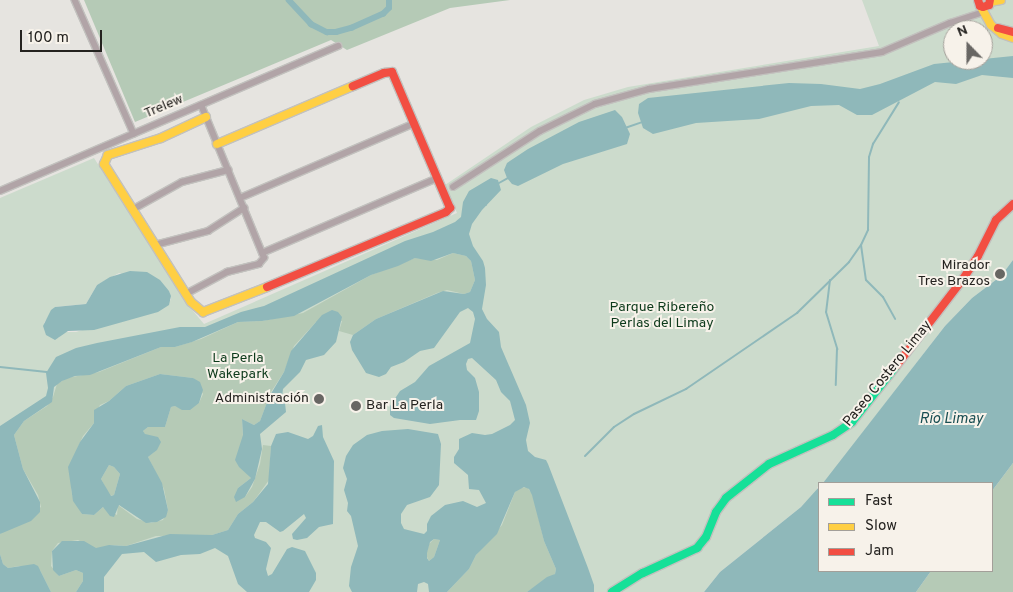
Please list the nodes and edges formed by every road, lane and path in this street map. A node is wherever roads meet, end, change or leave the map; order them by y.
1 (75, 0) edge
2 (1001, 0) edge
3 (990, 1) edge
4 (981, 6) edge
5 (988, 20) edge
6 (993, 26) edge
7 (993, 27) edge
8 (1013, 32) edge
9 (1013, 38) edge
10 (338, 46) dead end
11 (201, 105) junction
12 (206, 117) junction
13 (415, 123) junction
14 (134, 134) junction
15 (217, 144) junction
16 (228, 170) junction
17 (438, 178) junction
18 (453, 187) dead end
19 (0, 191) edge
20 (240, 198) junction
21 (1013, 204) edge
22 (244, 208) junction
23 (132, 210) junction
24 (155, 245) junction
25 (262, 252) junction
26 (186, 294) junction
27 (612, 592) edge

1 - 14 street
2 - 3 street
3 - 4 street
4 - 5 street
4 - 18 street
6 - 8 street
7 - 9 street
10 - 11 street, Trelew
11 - 12 street
11 - 14 street, Trelew
12 - 15 street
12 - 23 street
13 - 15 street
13 - 17 street
13 - 20 street
14 - 19 street, Trelew
15 - 16 street
16 - 20 street
16 - 23 street
17 - 25 street
17 - 26 street
20 - 22 street
21 - 27 street, Paseo Costero Limay
22 - 24 street
22 - 25 street
23 - 24 street
24 - 26 street
25 - 26 street

